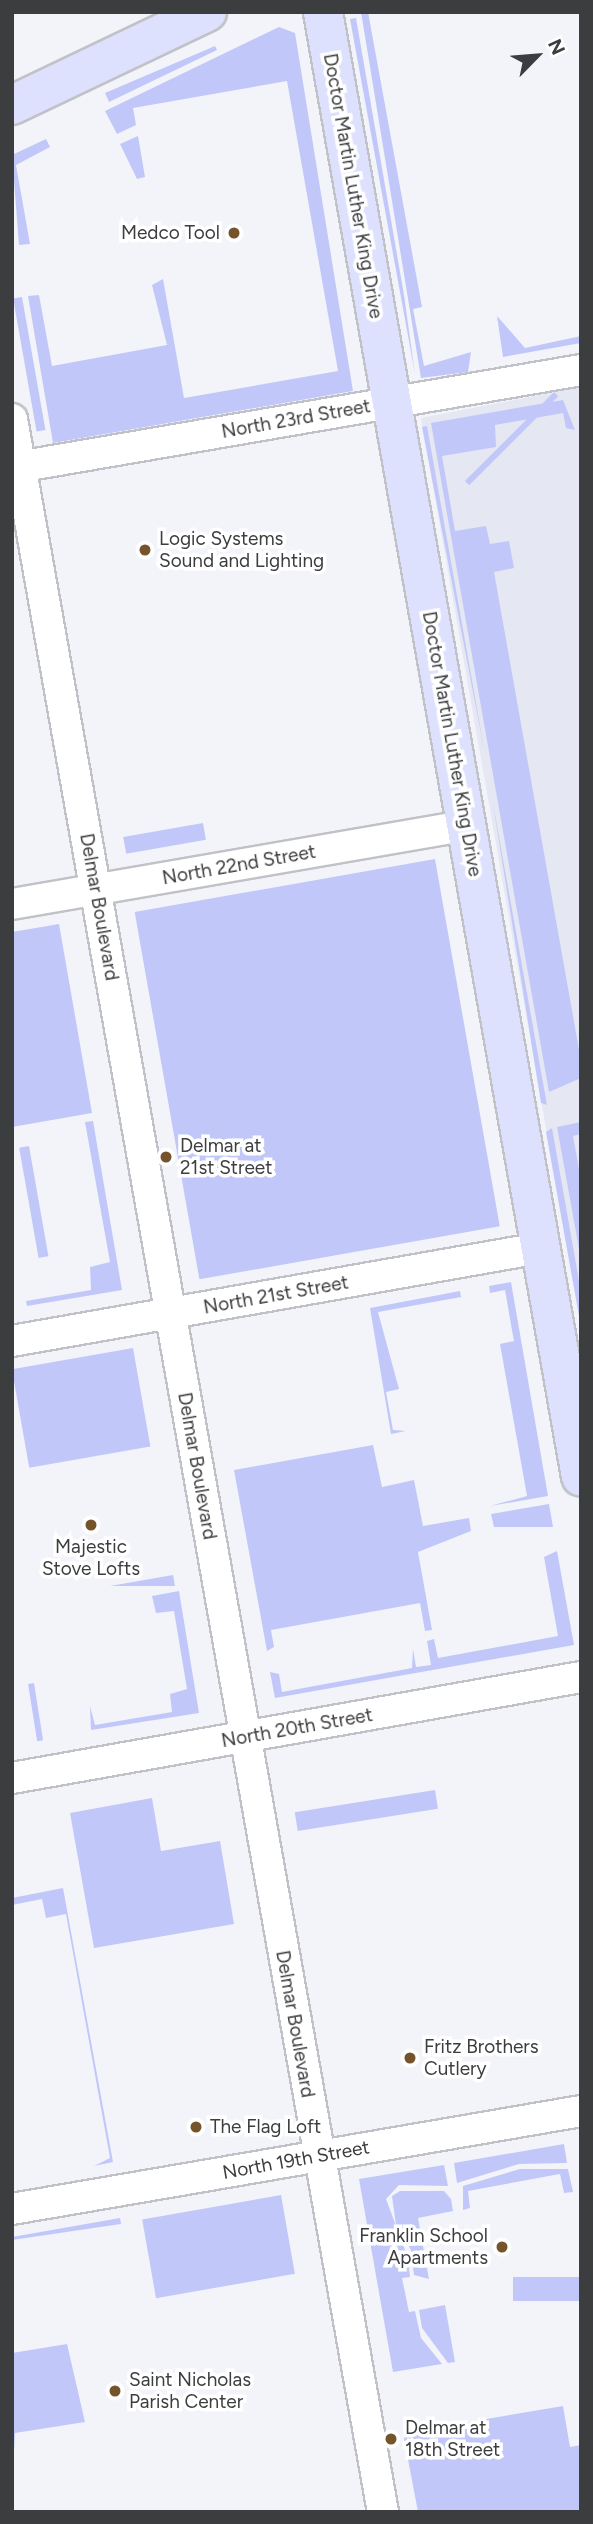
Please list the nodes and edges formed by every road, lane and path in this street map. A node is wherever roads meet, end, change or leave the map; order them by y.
1 (206, 12) edge
2 (323, 12) edge
3 (12, 105) edge
4 (581, 370) edge
5 (391, 402) junction
6 (12, 419) edge
7 (17, 467) edge
8 (467, 825) junction
9 (96, 890) junction
10 (12, 904) edge
11 (540, 1248) junction
12 (171, 1314) junction
13 (12, 1341) edge
14 (581, 1476) edge
15 (581, 1677) edge
16 (243, 1737) junction
17 (12, 1778) edge
18 (581, 2111) edge
19 (319, 2156) junction
20 (12, 2209) edge
21 (383, 2512) edge

1 - 3 main road
2 - 5 main road, Doctor Martin Luther King Drive
4 - 5 street, North 23rd Street
5 - 7 street, North 23rd Street
5 - 8 main road, Doctor Martin Luther King Drive
6 - 7 street, Delmar Boulevard
7 - 9 street, Delmar Boulevard
8 - 9 street, North 22nd Street
8 - 11 main road, Doctor Martin Luther King Drive
9 - 10 street, North 22nd Street
9 - 12 street, Delmar Boulevard
11 - 12 street, North 21st Street
11 - 14 main road, Doctor Martin Luther King Drive
12 - 13 street, North 21st Street
12 - 16 street, Delmar Boulevard
15 - 16 street, North 20th Street
16 - 17 street, North 20th Street
16 - 19 street, Delmar Boulevard
18 - 19 street, North 19th Street
19 - 20 street, North 19th Street
19 - 21 street, Delmar Boulevard

